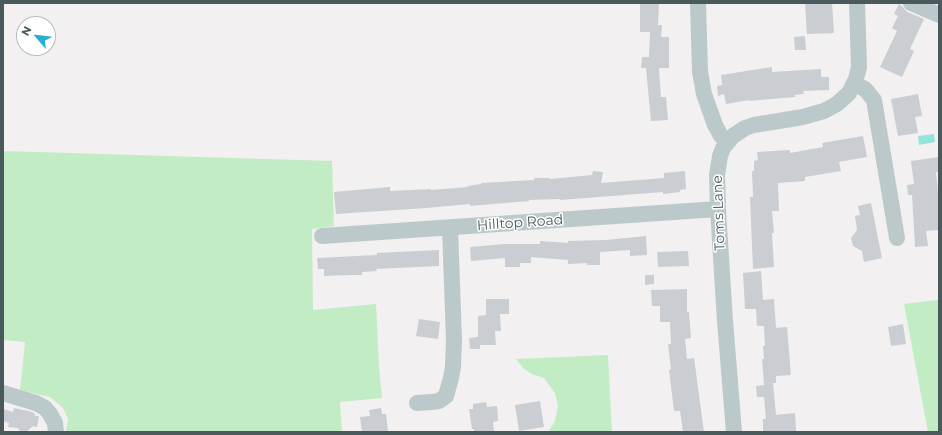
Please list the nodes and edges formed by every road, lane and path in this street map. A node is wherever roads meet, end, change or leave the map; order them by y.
1 (698, 3) edge
2 (857, 3) edge
3 (912, 3) edge
4 (939, 15) edge
5 (854, 84) junction
6 (728, 142) junction
7 (718, 208) junction
8 (450, 228) junction
9 (322, 236) dead end
10 (897, 238) dead end
11 (3, 393) edge
12 (417, 403) dead end
13 (56, 432) edge
14 (734, 432) edge

1 - 6 street
2 - 5 street, Toms Lane
3 - 4 street
5 - 6 street, Toms Lane
5 - 10 street
6 - 7 street, Toms Lane
7 - 8 street, Hilltop Road
7 - 14 street, Toms Lane
8 - 9 street, Hilltop Road
8 - 12 street
11 - 13 street

